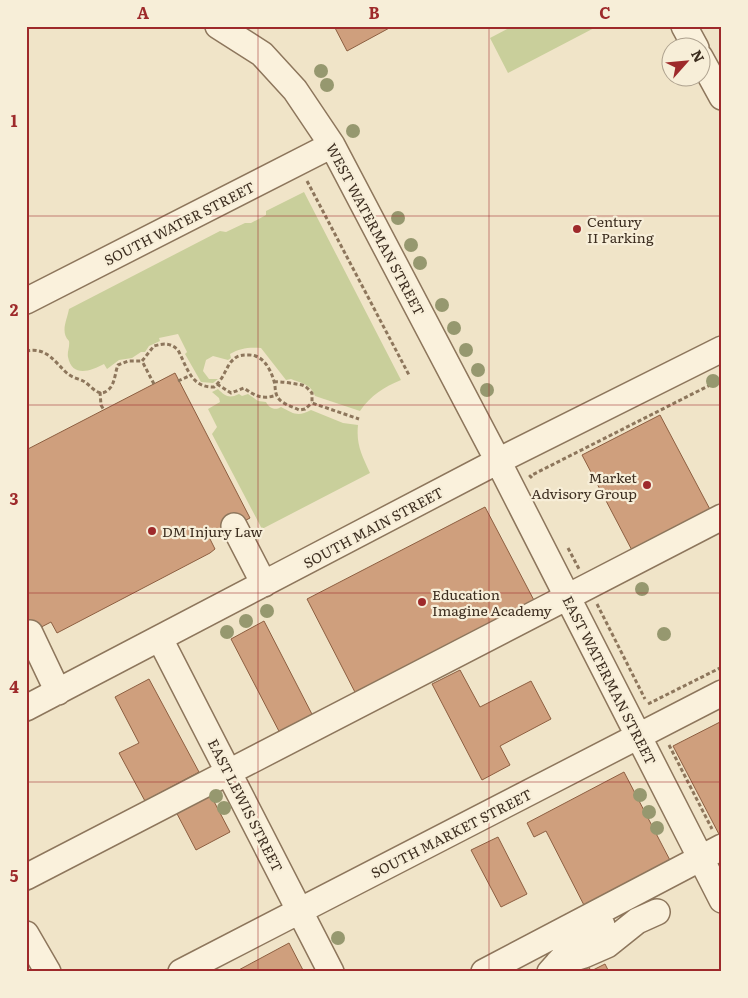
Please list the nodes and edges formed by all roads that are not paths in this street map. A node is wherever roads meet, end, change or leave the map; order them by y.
1 (218, 26) edge
2 (684, 26) edge
3 (691, 38) edge
4 (710, 64) edge
5 (722, 97) edge
6 (332, 145) junction
7 (26, 301) edge
8 (722, 349) edge
9 (498, 461) junction
10 (722, 517) edge
11 (234, 526) dead end
12 (264, 584) junction
13 (567, 597) junction
14 (30, 633) dead end
15 (160, 639) junction
16 (58, 692) junction
17 (722, 693) edge
18 (26, 708) edge
19 (638, 736) junction
20 (228, 772) junction
21 (715, 851) edge
22 (26, 877) edge
23 (722, 900) edge
24 (654, 906) dead end
25 (300, 910) junction
26 (554, 968) edge
27 (181, 972) edge
28 (331, 972) edge
29 (484, 972) edge

1 - 6 street, WEST WATERMAN STREET
2 - 3 street
4 - 5 street
6 - 7 street, SOUTH WATER STREET
6 - 9 street, WEST WATERMAN STREET
8 - 9 street, SOUTH MAIN STREET
9 - 12 street, SOUTH MAIN STREET
9 - 13 street, EAST WATERMAN STREET
10 - 13 street
11 - 12 street
12 - 15 street, SOUTH MAIN STREET
13 - 19 street, EAST WATERMAN STREET
13 - 20 street
14 - 16 street
15 - 16 street, SOUTH MAIN STREET
15 - 20 street, EAST LEWIS STREET
16 - 18 street, SOUTH MAIN STREET
17 - 19 street, SOUTH MARKET STREET
19 - 21 street, EAST WATERMAN STREET
19 - 25 street, SOUTH MARKET STREET
20 - 22 street
20 - 25 street, EAST LEWIS STREET
21 - 23 street, EAST WATERMAN STREET
21 - 29 street
24 - 26 street
25 - 27 street, SOUTH MARKET STREET
25 - 28 street, EAST LEWIS STREET

